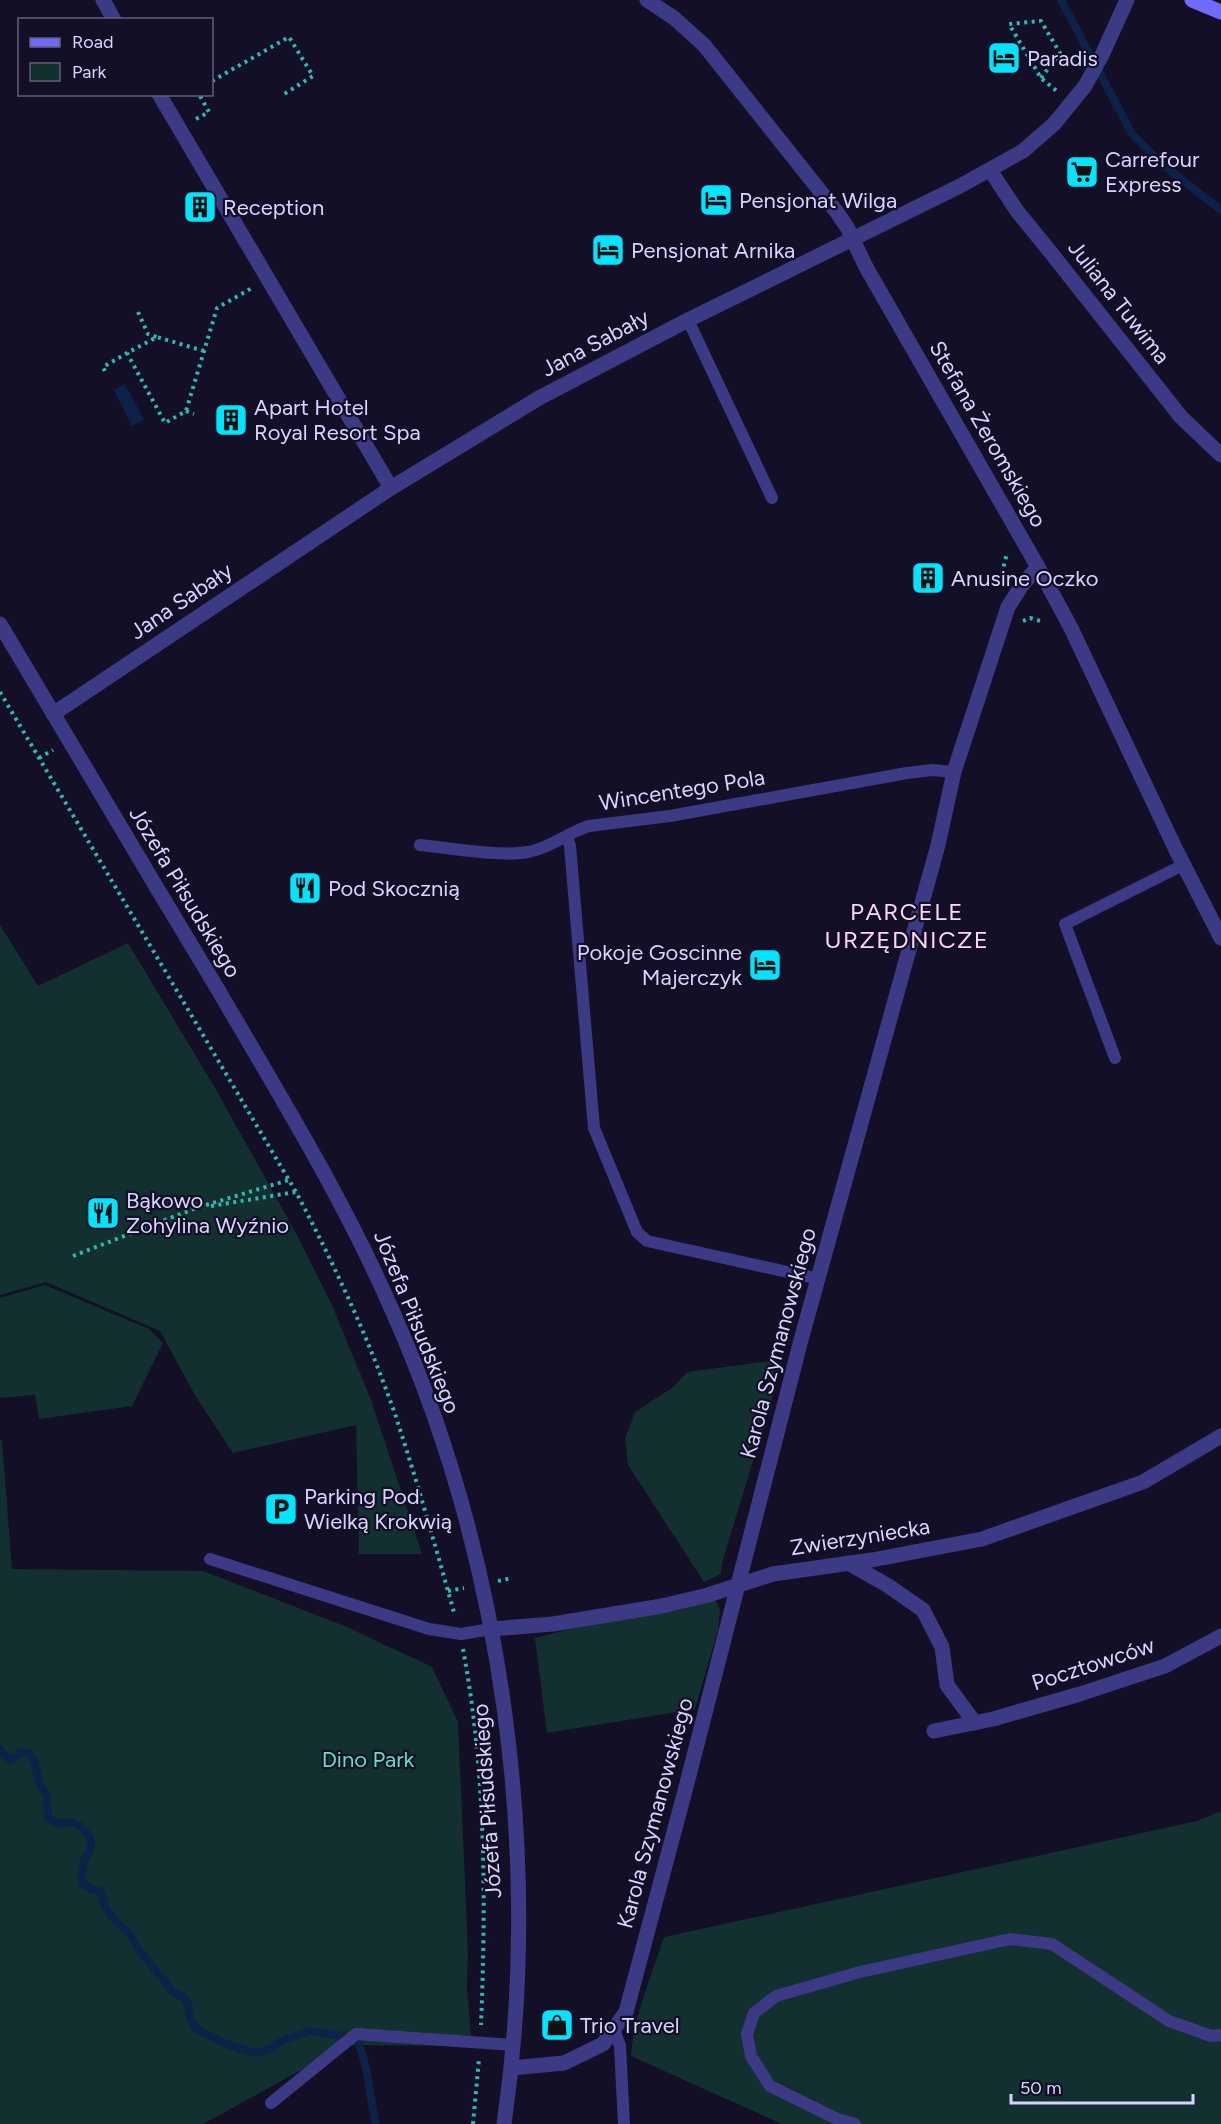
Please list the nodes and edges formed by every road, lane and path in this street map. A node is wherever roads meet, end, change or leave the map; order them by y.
1 (103, 0) edge
2 (647, 0) edge
3 (1127, 0) edge
4 (1192, 0) edge
5 (1221, 12) edge
6 (113, 18) edge
7 (1041, 78) junction
8 (213, 80) edge
9 (1050, 85) dead end
10 (160, 96) edge
11 (200, 96) edge
12 (281, 96) dead end
13 (180, 129) junction
14 (990, 170) junction
15 (852, 238) junction
16 (260, 265) junction
17 (138, 312) dead end
18 (688, 320) junction
19 (157, 338) junction
20 (204, 351) junction
21 (127, 353) junction
22 (105, 371) dead end
23 (186, 411) junction
24 (194, 414) dead end
25 (1221, 455) edge
26 (391, 488) junction
27 (772, 498) dead end
28 (1008, 550) dead end
29 (1038, 567) junction
30 (1000, 582) dead end
31 (1020, 622) dead end
32 (1047, 623) dead end
33 (0, 624) edge
34 (0, 692) edge
35 (53, 714) junction
36 (56, 748) dead end
37 (39, 758) junction
38 (954, 772) junction
39 (567, 836) junction
40 (420, 845) dead end
41 (1183, 865) junction
42 (1221, 938) edge
43 (1115, 1058) dead end
44 (289, 1180) junction
45 (296, 1192) junction
46 (196, 1208) junction
47 (73, 1256) dead end
48 (819, 1279) junction
49 (1221, 1436) edge
50 (210, 1559) dead end
51 (848, 1563) junction
52 (512, 1578) dead end
53 (494, 1582) dead end
54 (739, 1584) junction
55 (468, 1587) dead end
56 (448, 1591) junction
57 (491, 1629) junction
58 (460, 1634) junction
59 (1221, 1636) edge
60 (975, 1723) junction
61 (934, 1731) dead end
62 (614, 2029) junction
63 (1221, 2035) edge
64 (480, 2042) junction
65 (513, 2045) junction
66 (511, 2068) junction
67 (271, 2103) dead end
68 (473, 2124) edge
69 (504, 2124) edge
70 (624, 2124) edge
71 (855, 2124) edge

1 - 6 street
2 - 15 street, Stefana Żeromskiego
3 - 14 street, Jana Sabały
4 - 5 street
7 - 7 path
7 - 9 path
8 - 12 path
10 - 13 street
11 - 13 path
13 - 16 street
14 - 15 street, Jana Sabały
14 - 25 street, Juliana Tuwima
15 - 18 street, Jana Sabały
15 - 29 street, Stefana Żeromskiego
16 - 20 path
16 - 26 street
17 - 19 path
18 - 26 street, Jana Sabały
18 - 27 lane
19 - 20 path
19 - 21 path
20 - 23 path
21 - 22 path
21 - 23 path
23 - 24 path
26 - 35 street, Jana Sabały
28 - 30 path
29 - 38 street, Karola Szymanowskiego
29 - 41 street, Stefana Żeromskiego
31 - 32 path
33 - 35 street, Józefa Piłsudskiego
34 - 37 path
35 - 57 street, Józefa Piłsudskiego
36 - 37 path
37 - 44 path
38 - 39 lane, Wincentego Pola
38 - 48 street, Karola Szymanowskiego
39 - 40 lane, Wincentego Pola
39 - 48 lane
41 - 42 street, Stefana Żeromskiego
41 - 43 lane
44 - 45 path
44 - 46 path
45 - 46 path
45 - 56 path
46 - 47 path
48 - 54 street, Karola Szymanowskiego
49 - 51 street, Zwierzyniecka
50 - 58 lane
51 - 54 street, Zwierzyniecka
51 - 60 street
52 - 53 path
54 - 57 street, Zwierzyniecka
54 - 62 street, Karola Szymanowskiego
55 - 56 path
56 - 58 path
57 - 58 lane
57 - 65 street, Józefa Piłsudskiego
58 - 64 path
59 - 60 street, Pocztowców
60 - 61 street, Pocztowców
62 - 66 street, Karola Szymanowskiego
62 - 70 lane
63 - 71 lane
64 - 65 lane
64 - 67 lane
64 - 68 path
65 - 66 street, Józefa Piłsudskiego
66 - 69 street, Józefa Piłsudskiego

